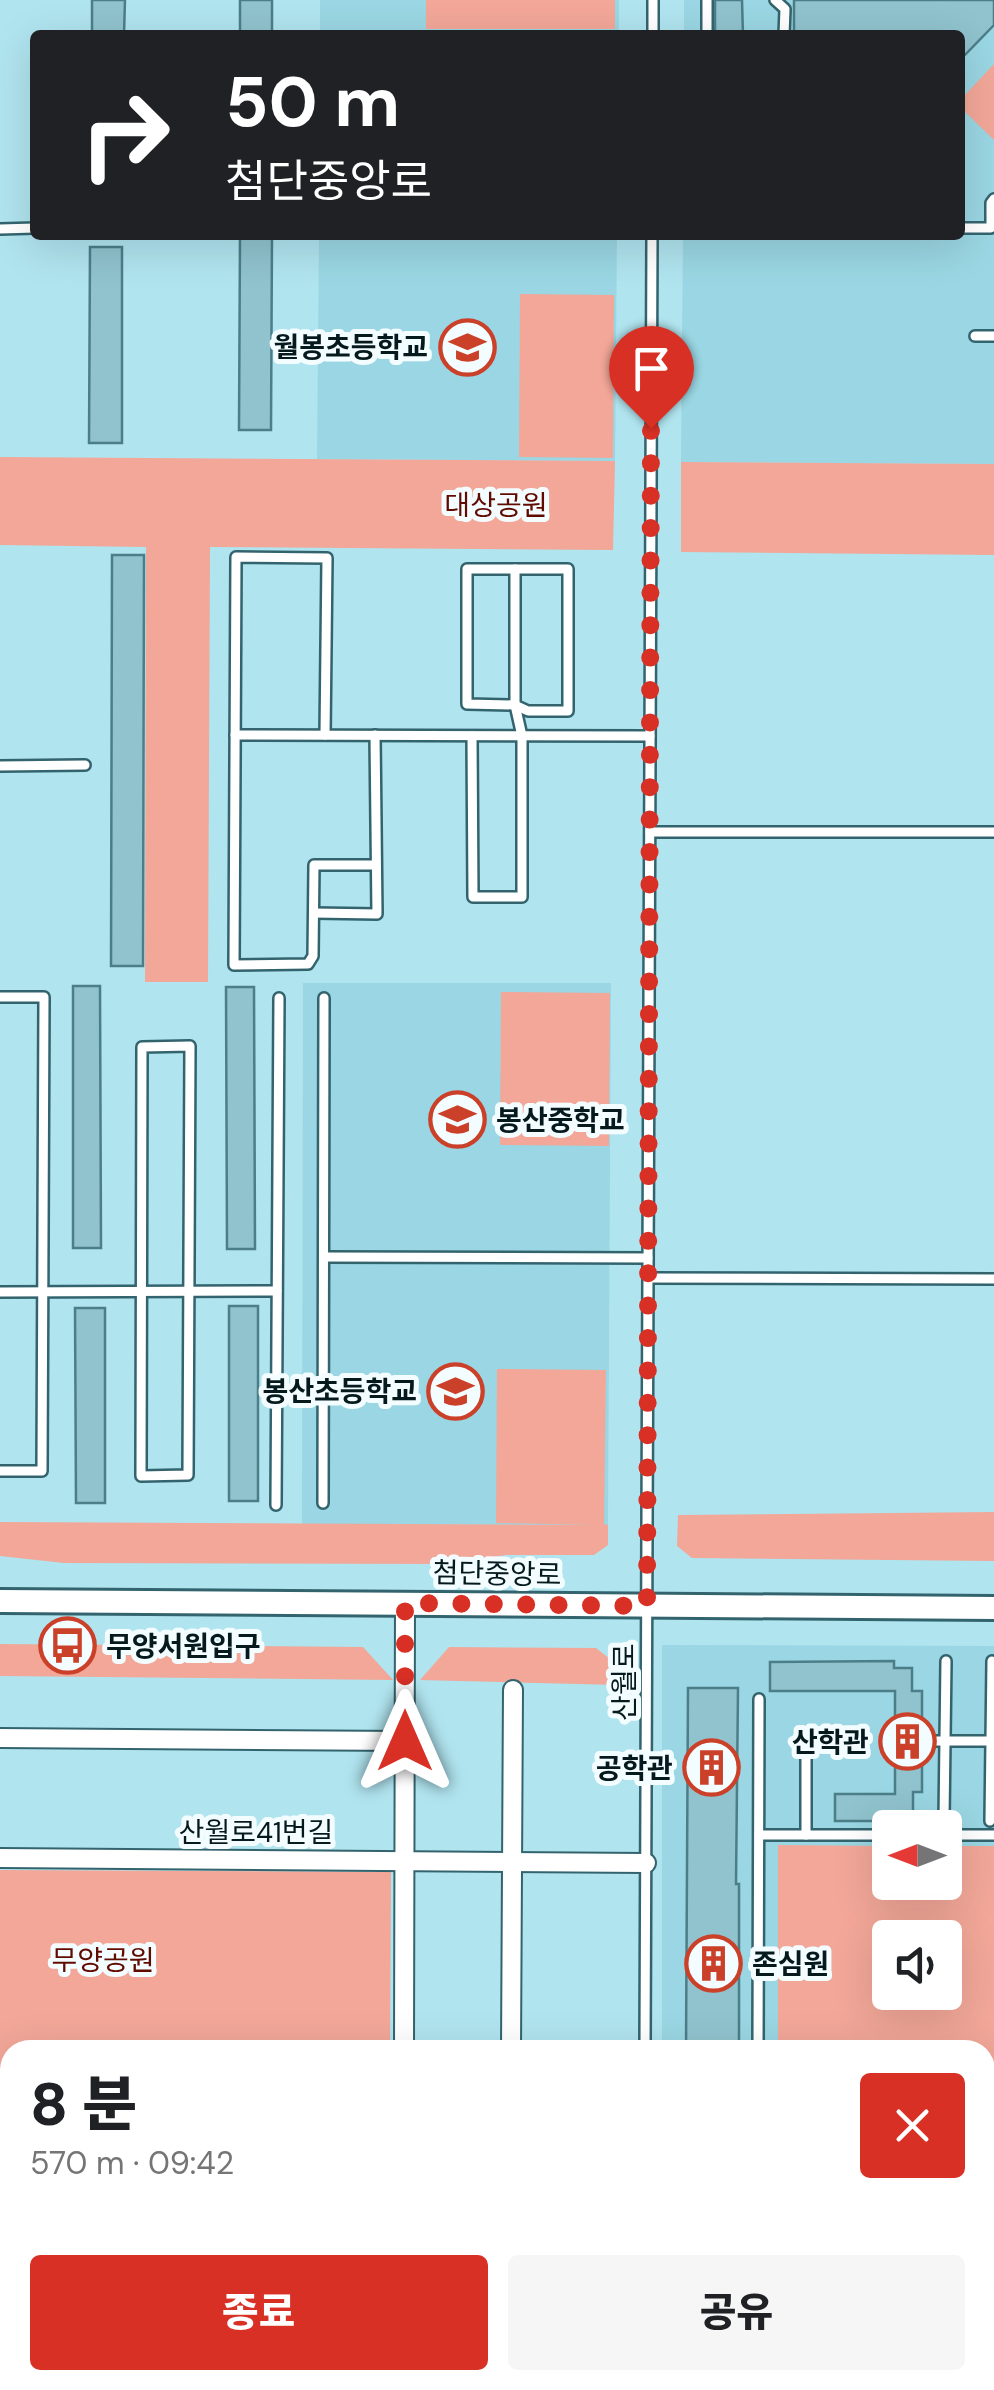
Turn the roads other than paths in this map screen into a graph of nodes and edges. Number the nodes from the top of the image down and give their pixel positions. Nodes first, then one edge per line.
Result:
1 (653, 0) edge
2 (707, 0) edge
3 (776, 0) edge
4 (653, 30) edge
5 (707, 30) edge
6 (784, 30) edge
7 (994, 199) edge
8 (0, 228) edge
9 (30, 228) edge
10 (965, 228) edge
11 (992, 228) edge
12 (652, 240) edge
13 (975, 336) dead end
14 (994, 336) edge
15 (515, 569) junction
16 (515, 705) junction
17 (235, 735) junction
18 (325, 735) junction
19 (375, 735) junction
20 (472, 736) junction
21 (522, 736) junction
22 (650, 736) junction
23 (85, 765) dead end
24 (0, 766) edge
25 (650, 832) junction
26 (994, 832) edge
27 (376, 865) junction
28 (314, 912) junction
29 (0, 997) edge
30 (279, 998) dead end
31 (324, 998) dead end
32 (324, 1257) junction
33 (648, 1258) junction
34 (648, 1278) junction
35 (994, 1280) edge
36 (43, 1291) junction
37 (142, 1291) junction
38 (189, 1291) junction
39 (277, 1291) junction
40 (0, 1292) edge
41 (0, 1471) edge
42 (323, 1504) dead end
43 (276, 1505) dead end
44 (0, 1601) edge
45 (405, 1603) junction
46 (647, 1606) junction
47 (994, 1608) edge
48 (946, 1660) dead end
49 (992, 1661) edge
50 (513, 1690) dead end
51 (759, 1699) dead end
52 (0, 1738) edge
53 (405, 1741) junction
54 (930, 1741) dead end
55 (945, 1741) junction
56 (992, 1741) edge
57 (806, 1751) dead end
58 (944, 1810) edge
59 (990, 1821) dead end
60 (759, 1834) junction
61 (806, 1834) junction
62 (872, 1835) edge
63 (962, 1835) edge
64 (994, 1835) edge
65 (0, 1858) edge
66 (404, 1861) junction
67 (512, 1862) junction
68 (646, 1863) junction
69 (404, 2040) edge
70 (512, 2040) edge
71 (645, 2040) edge
72 (758, 2040) edge

1 - 4 lane
2 - 5 lane
3 - 6 lane
7 - 11 lane
8 - 9 lane
10 - 11 lane
12 - 22 lane, 산월로
13 - 14 lane
15 - 16 lane
15 - 16 lane
15 - 16 lane
16 - 21 lane
17 - 18 lane
17 - 18 lane
17 - 28 lane
18 - 19 lane
19 - 20 lane
19 - 27 lane
20 - 21 lane
20 - 21 lane
21 - 22 lane
22 - 25 lane, 산월로
23 - 24 lane
25 - 26 lane
25 - 33 lane, 산월로
27 - 28 lane
27 - 28 lane
29 - 36 lane
30 - 39 lane
31 - 32 lane
32 - 33 lane
32 - 42 lane
33 - 34 lane, 산월로
34 - 35 lane
34 - 46 lane, 산월로
36 - 37 lane
36 - 40 lane
36 - 41 lane
37 - 38 lane
37 - 38 lane
37 - 38 lane
38 - 39 lane
39 - 43 lane
44 - 45 street, 첨단중앙로
45 - 46 street, 첨단중앙로
45 - 53 street
46 - 47 street, 첨단중앙로
46 - 68 lane, 산월로
48 - 55 lane
49 - 56 lane
50 - 67 street
51 - 60 lane
52 - 53 street
53 - 66 street
54 - 55 lane
55 - 56 lane
55 - 58 lane
56 - 59 lane
57 - 61 lane
60 - 61 lane
60 - 72 lane
61 - 62 lane
63 - 64 lane
65 - 66 street, 산월로41번길
66 - 67 street, 산월로41번길
66 - 69 street
67 - 68 street, 산월로41번길
67 - 70 street
68 - 71 lane, 산월로

